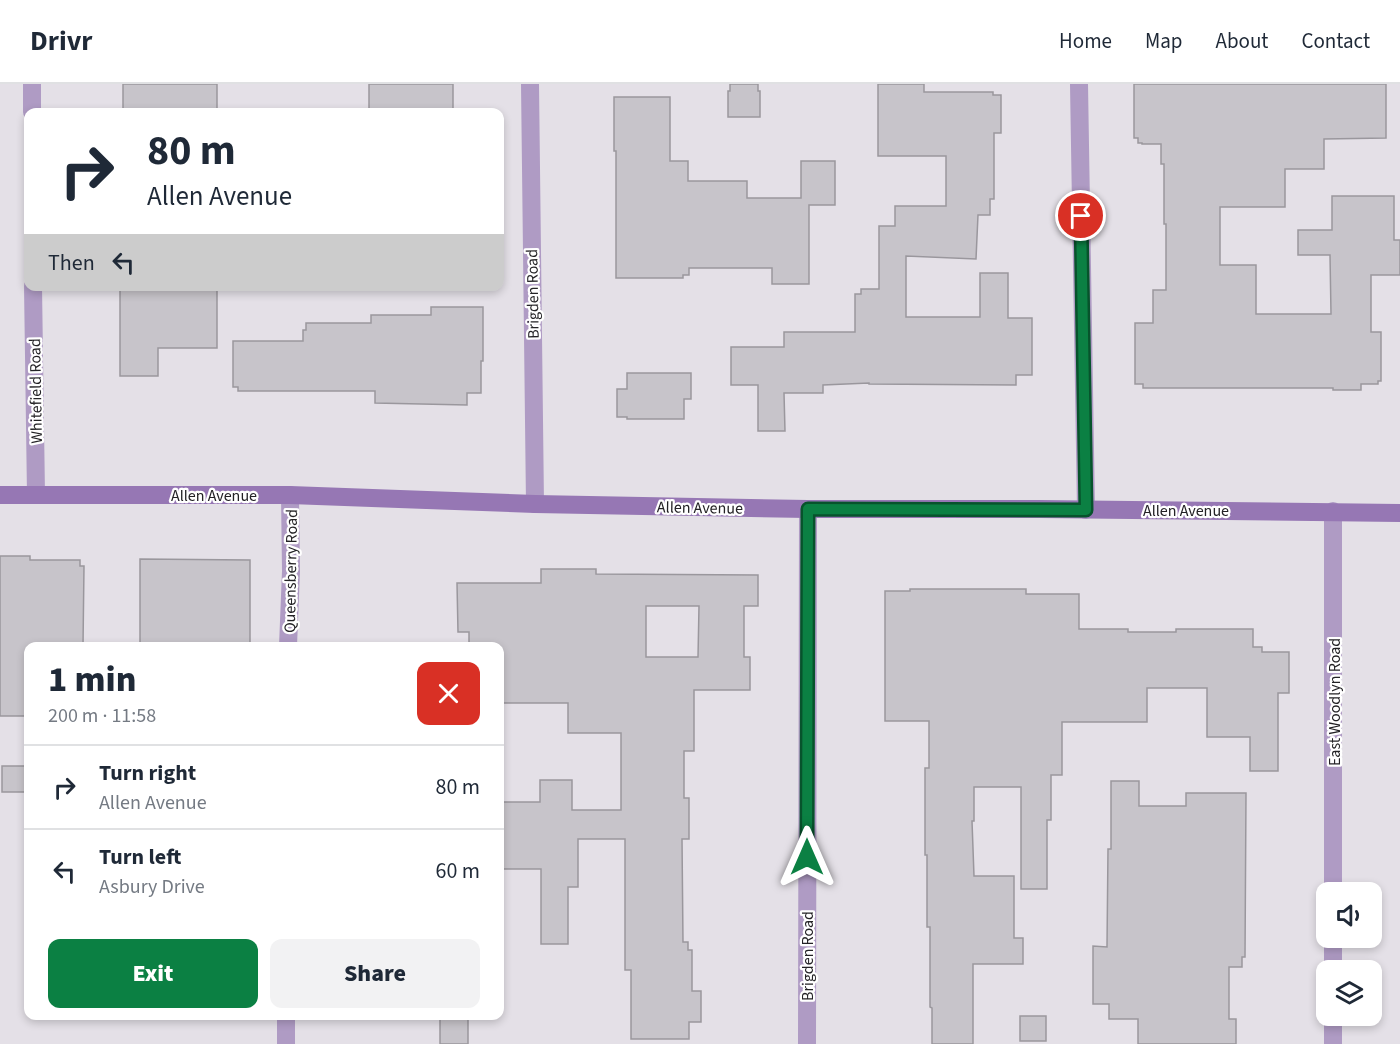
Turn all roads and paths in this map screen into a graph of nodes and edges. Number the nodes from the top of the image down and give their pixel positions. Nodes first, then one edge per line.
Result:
1 (32, 84) edge
2 (530, 84) edge
3 (1079, 84) edge
4 (32, 108) edge
5 (33, 291) edge
6 (0, 495) edge
7 (36, 495) junction
8 (290, 495) junction
9 (535, 504) junction
10 (808, 509) junction
11 (1086, 510) junction
12 (1333, 511) junction
13 (1400, 513) edge
14 (288, 642) edge
15 (1333, 882) edge
16 (286, 1020) edge
17 (1333, 1026) edge
18 (286, 1044) edge
19 (807, 1044) edge
20 (1333, 1044) edge

1 - 4 street
2 - 9 street, Brigden Road
3 - 11 street
5 - 7 street, Whitefield Road
6 - 7 street, Allen Avenue
7 - 8 street, Allen Avenue
8 - 9 street, Allen Avenue
8 - 14 street, Queensberry Road
9 - 10 street, Allen Avenue
10 - 11 street, Allen Avenue
10 - 19 street, Brigden Road
11 - 12 street, Allen Avenue
12 - 13 street, Allen Avenue
12 - 15 street, East Woodlyn Road
16 - 18 street
17 - 20 street

